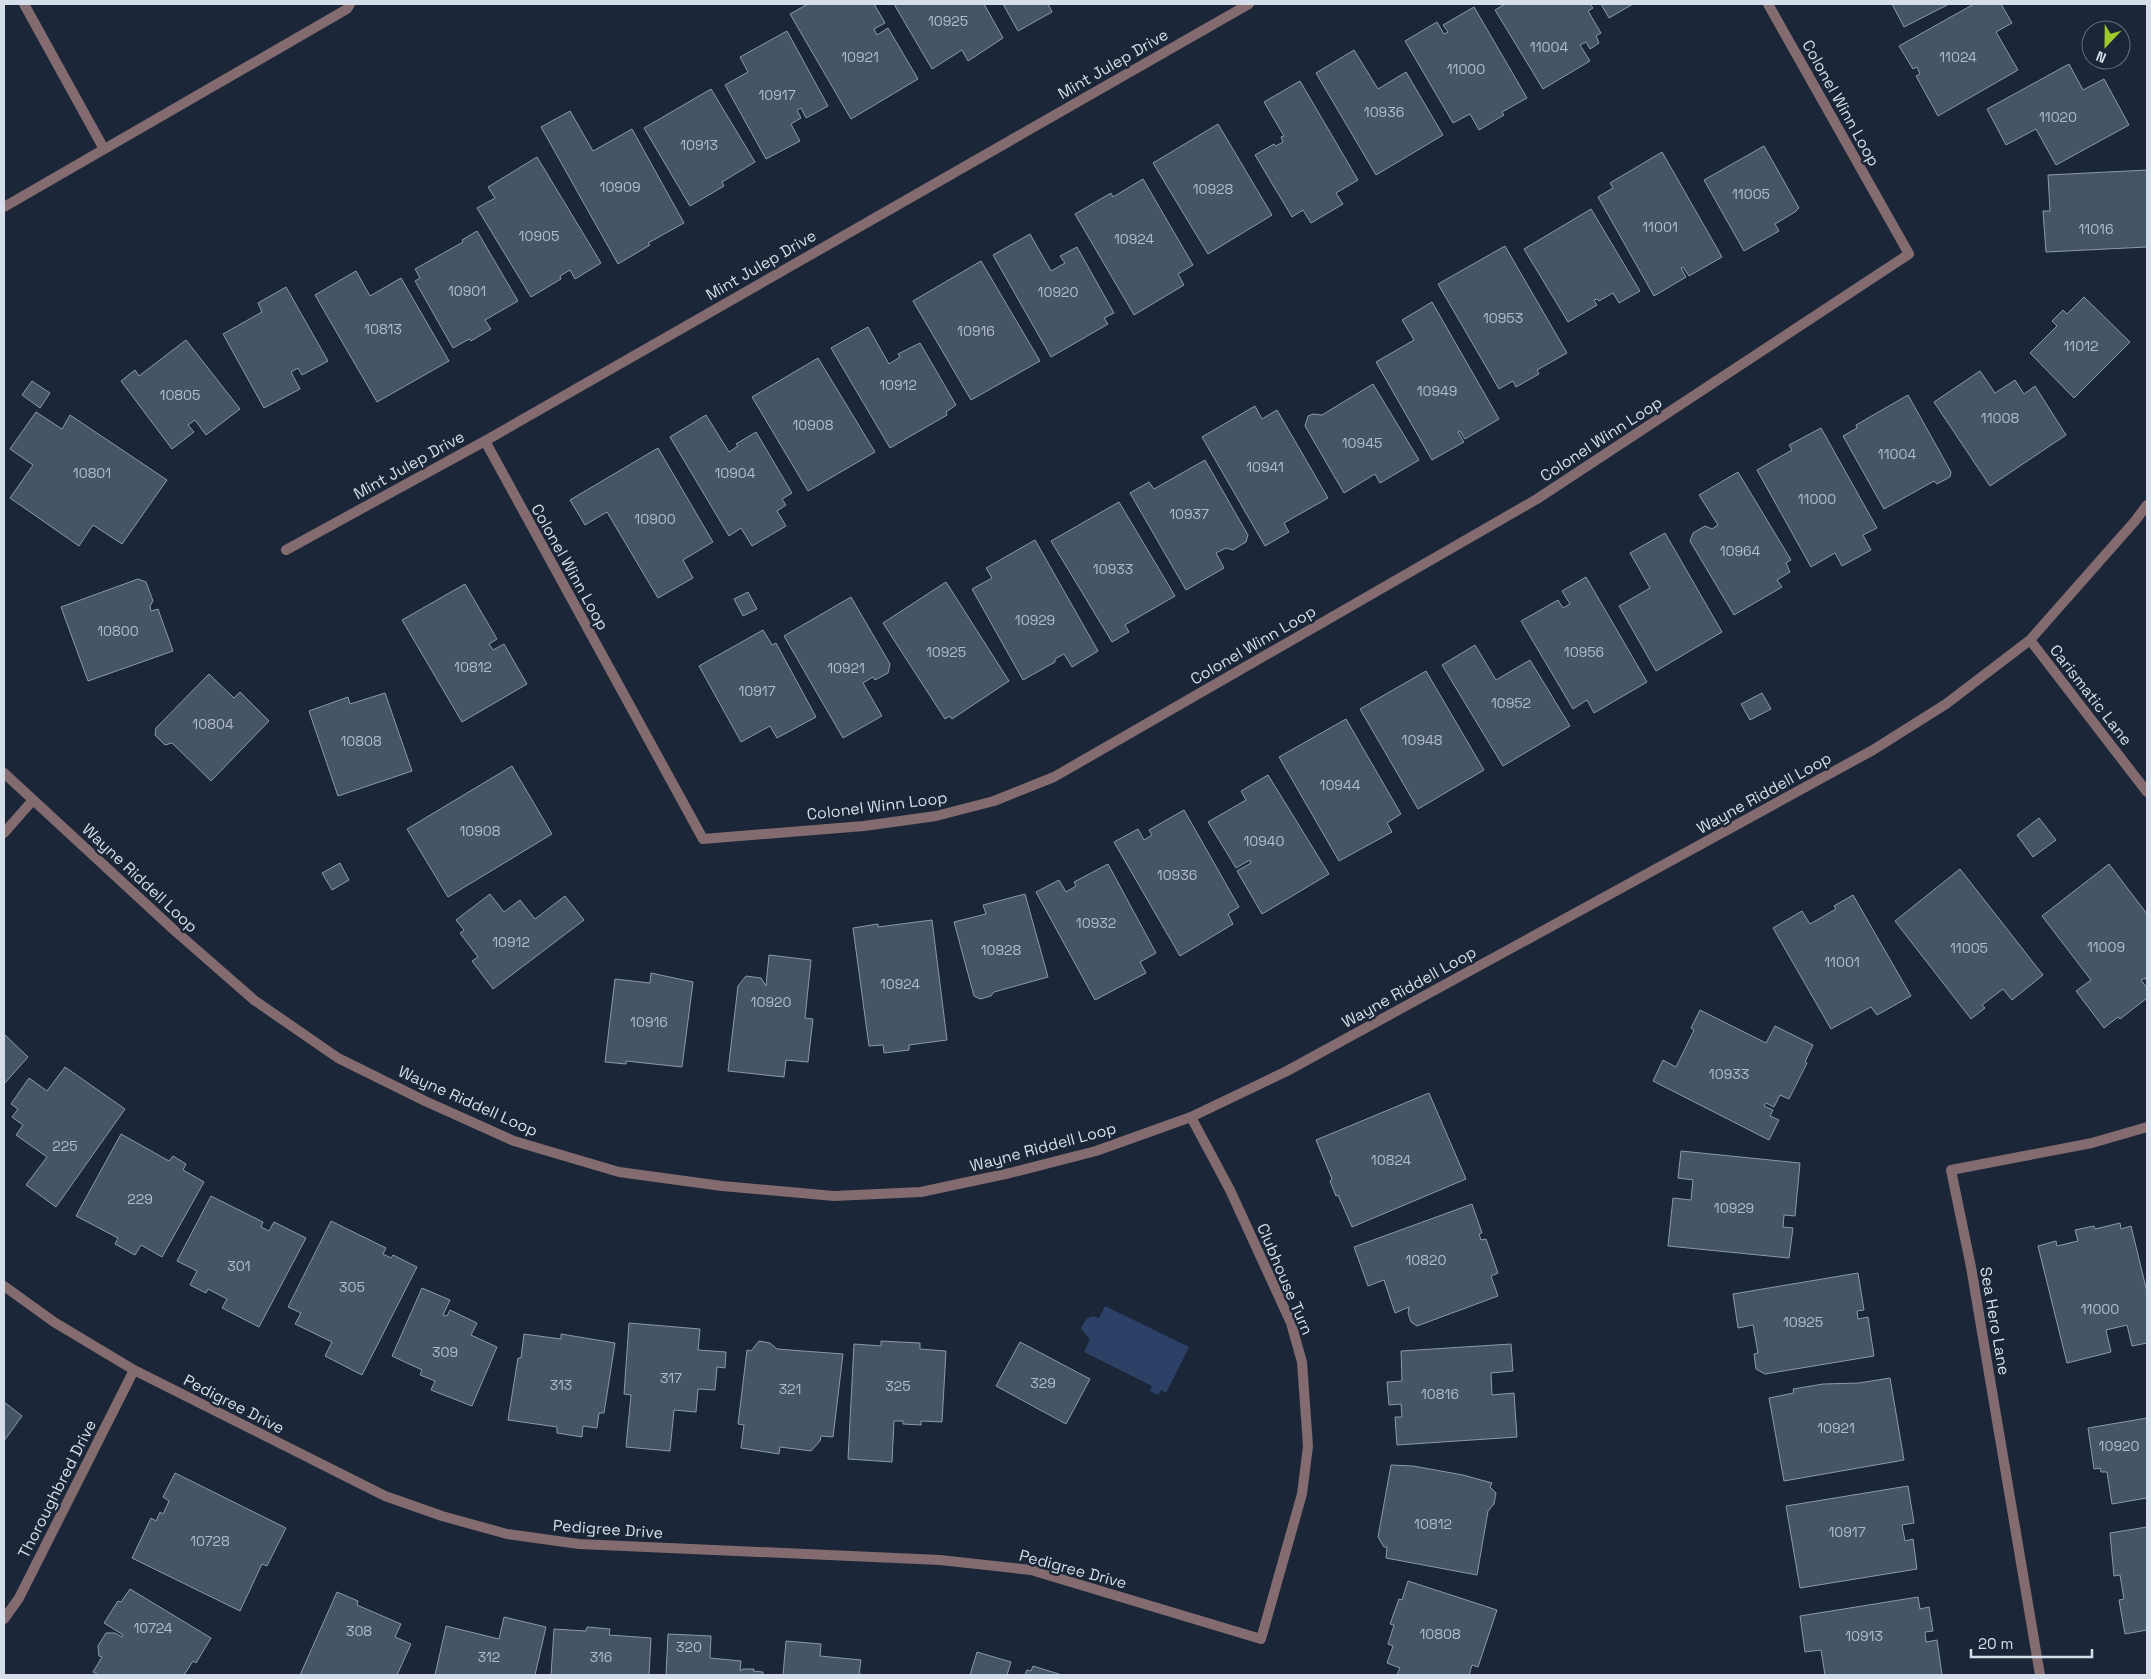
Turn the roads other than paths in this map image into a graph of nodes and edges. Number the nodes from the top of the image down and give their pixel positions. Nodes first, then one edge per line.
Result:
1 (24, 4) edge
2 (350, 4) edge
3 (1249, 4) edge
4 (1768, 4) edge
5 (104, 149) junction
6 (4, 207) edge
7 (485, 440) junction
8 (2147, 505) edge
9 (286, 550) dead end
10 (2030, 640) junction
11 (4, 773) edge
12 (2147, 792) edge
13 (33, 800) junction
14 (4, 833) edge
15 (1191, 1117) junction
16 (2147, 1127) edge
17 (4, 1286) edge
18 (134, 1370) junction
19 (4, 1619) edge
20 (1261, 1639) joint
21 (2040, 1675) edge

1 - 5 street
2 - 5 street
3 - 7 street, Mint Julep Drive
4 - 7 street, Colonel Winn Loop
5 - 6 street
7 - 9 street, Mint Julep Drive
8 - 10 street, Wayne Riddell Loop
10 - 12 street, Carismatic Lane
10 - 15 street, Wayne Riddell Loop
11 - 13 street, Wayne Riddell Loop
13 - 14 street
13 - 15 street, Wayne Riddell Loop
15 - 20 street, Clubhouse Turn
16 - 21 street, Sea Hero Lane
17 - 18 street, Pedigree Drive
18 - 19 street, Thoroughbred Drive
18 - 20 street, Pedigree Drive

